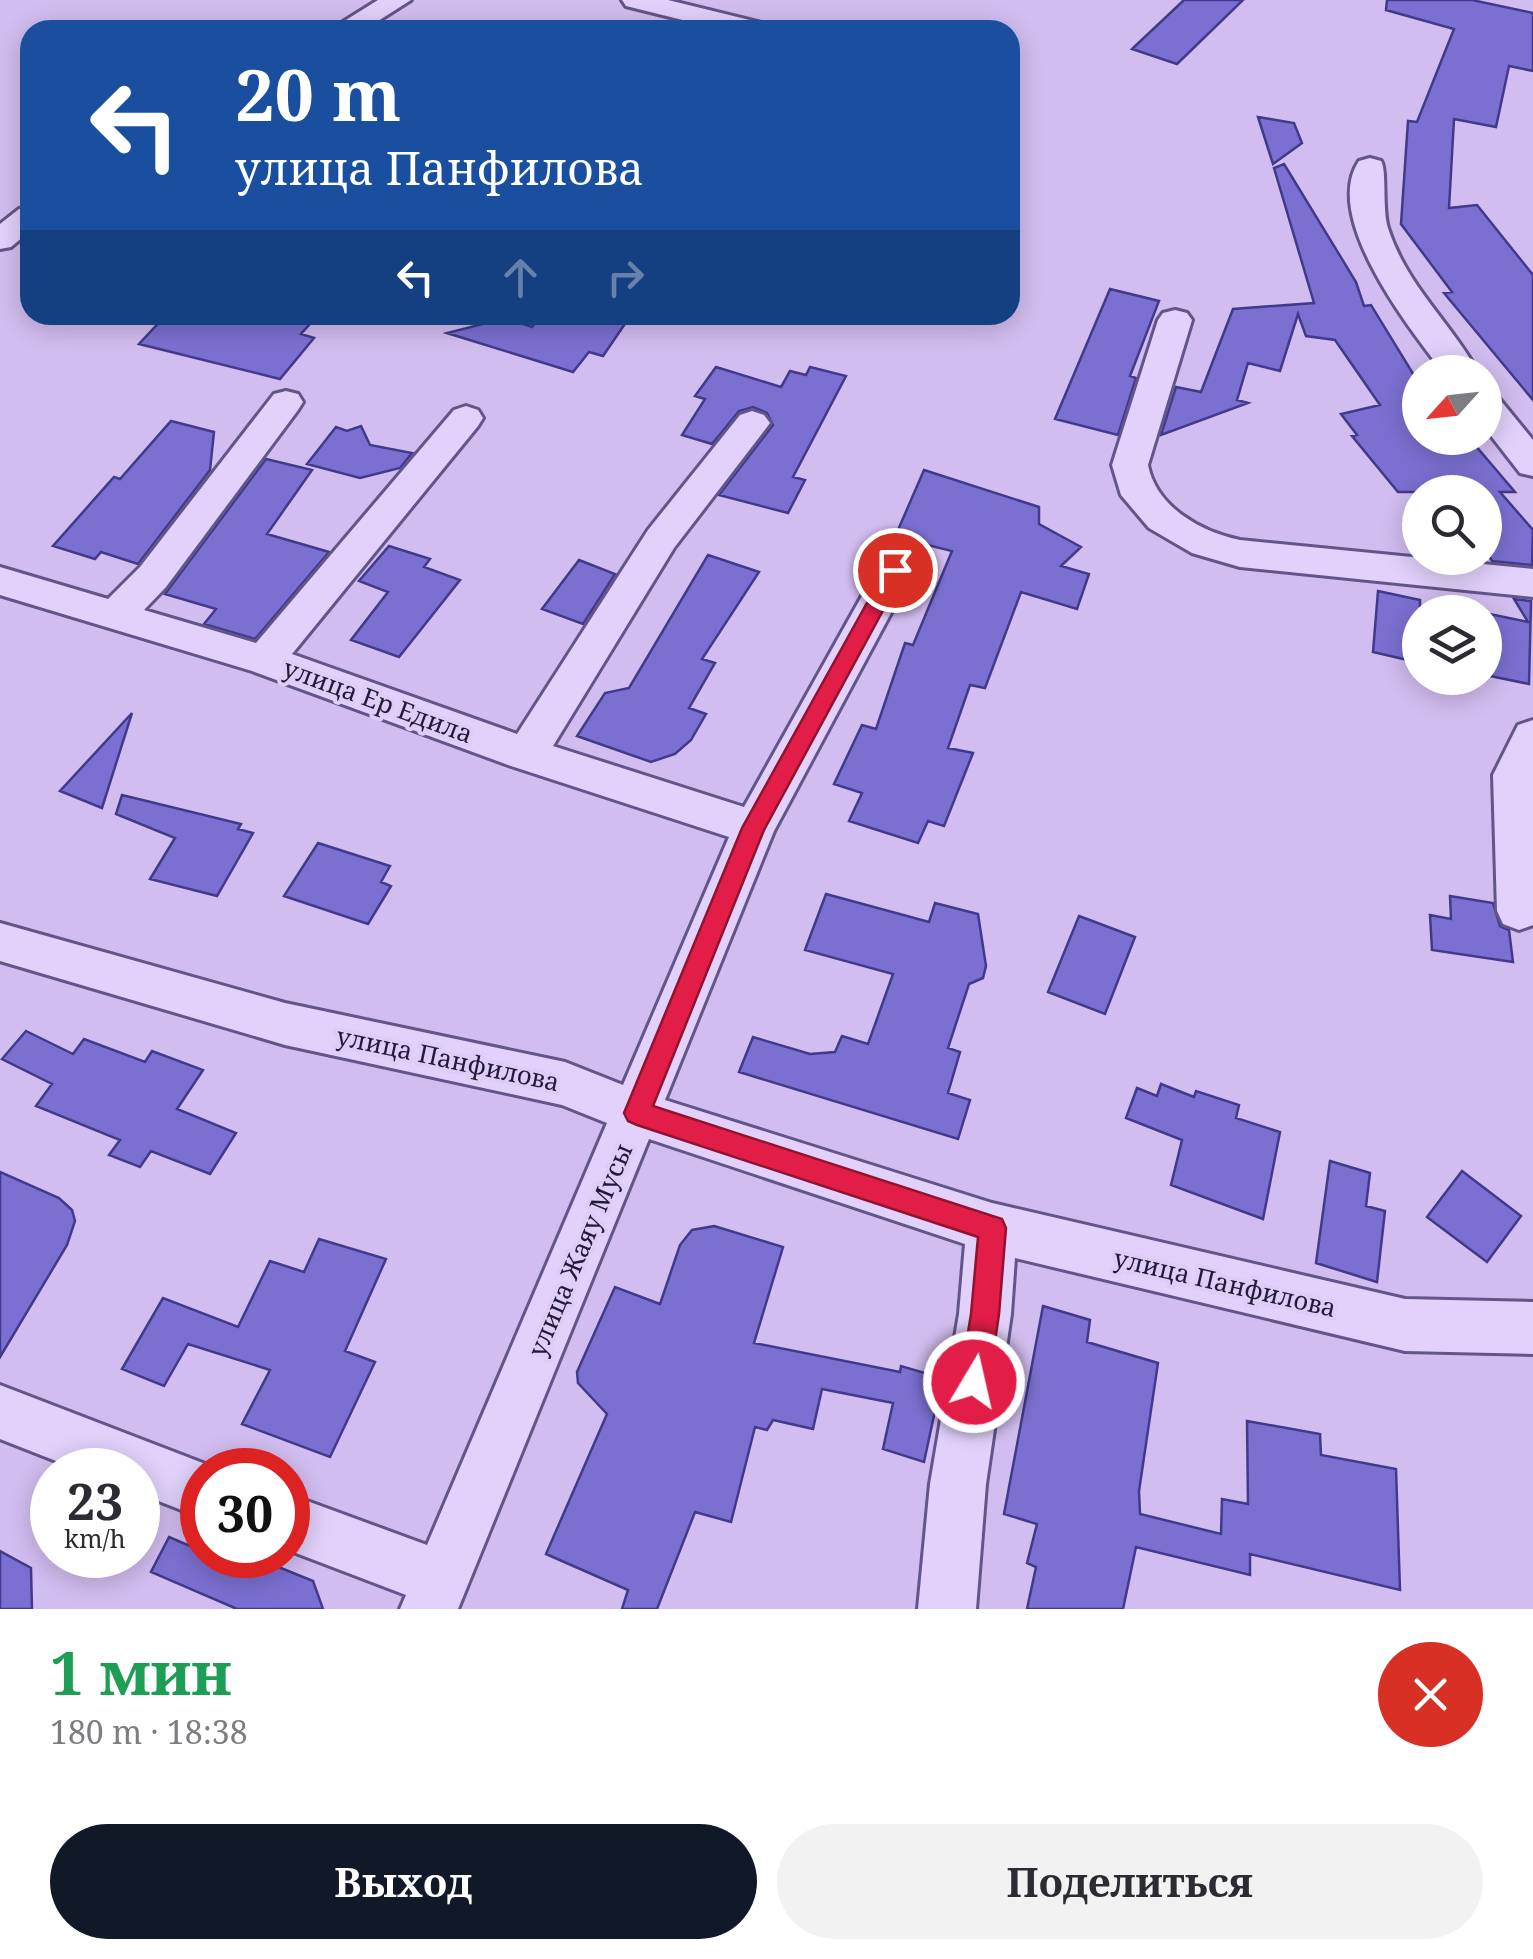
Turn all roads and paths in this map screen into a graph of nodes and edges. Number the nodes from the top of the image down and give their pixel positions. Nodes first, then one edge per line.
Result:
1 (398, 0) edge
2 (635, 0) edge
3 (362, 20) edge
4 (716, 20) edge
5 (1370, 167) dead end
6 (20, 224) edge
7 (0, 240) edge
8 (1175, 320) dead end
9 (1447, 355) edge
10 (286, 402) dead end
11 (466, 418) dead end
12 (752, 424) dead end
13 (1502, 425) edge
14 (1533, 464) edge
15 (895, 570) dead end
16 (0, 580) edge
17 (1533, 583) edge
18 (115, 616) junction
19 (264, 660) junction
20 (1533, 736) edge
21 (526, 754) junction
22 (754, 828) junction
23 (1519, 910) dead end
24 (0, 942) edge
25 (637, 1113) junction
26 (992, 1228) junction
27 (1533, 1328) edge
28 (0, 1412) edge
29 (180, 1482) edge
30 (310, 1533) edge
31 (435, 1594) edge
32 (947, 1609) edge

1 - 3 street
2 - 4 street
5 - 9 street
6 - 7 street
8 - 17 street
10 - 18 street
11 - 19 street
12 - 21 street
13 - 14 street
15 - 22 street, улица Жаяу Мусы
16 - 18 street, улица Ер Едила
18 - 19 street, улица Ер Едила
19 - 21 street, улица Ер Едила
20 - 23 street
21 - 22 street, улица Ер Едила
22 - 25 street, улица Жаяу Мусы
24 - 25 street, улица Панфилова
25 - 26 street, улица Панфилова
25 - 31 street, улица Жаяу Мусы
26 - 27 street, улица Панфилова
26 - 32 street
28 - 29 street
30 - 31 street

